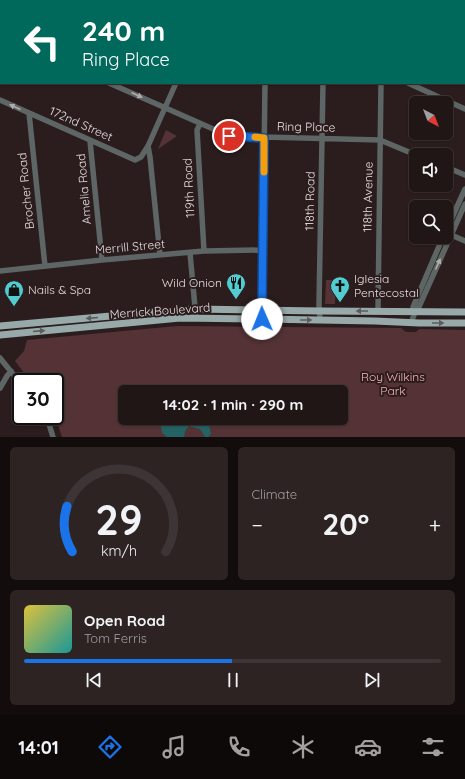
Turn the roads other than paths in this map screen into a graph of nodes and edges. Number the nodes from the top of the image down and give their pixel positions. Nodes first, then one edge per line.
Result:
1 (111, 84) edge
2 (176, 84) edge
3 (265, 84) edge
4 (323, 84) edge
5 (381, 84) edge
6 (410, 84) edge
7 (0, 100) edge
8 (165, 108) junction
9 (465, 109) edge
10 (29, 113) junction
11 (200, 124) junction
12 (264, 138) junction
13 (322, 138) junction
14 (380, 140) junction
15 (90, 141) junction
16 (148, 146) junction
17 (409, 152) edge
18 (453, 170) edge
19 (465, 175) edge
20 (465, 189) edge
21 (465, 204) edge
22 (453, 220) edge
23 (453, 224) edge
24 (453, 235) edge
25 (465, 241) edge
26 (441, 244) edge
27 (444, 244) edge
28 (262, 250) junction
29 (204, 251) junction
30 (190, 253) junction
31 (160, 255) junction
32 (102, 260) junction
33 (45, 266) junction
34 (0, 271) edge
35 (195, 309) junction
36 (262, 310) junction
37 (320, 311) junction
38 (378, 311) junction
39 (415, 312) junction
40 (465, 312) edge
41 (196, 318) junction
42 (262, 319) junction
43 (320, 320) junction
44 (411, 323) junction
45 (465, 323) edge
46 (0, 326) edge
47 (0, 335) edge
48 (0, 358) edge
49 (11, 372) joint
50 (0, 388) edge
51 (49, 425) edge
52 (53, 437) edge

1 -> 8 street, Ring Place
2 - 8 street
3 - 12 street
4 - 13 street, 118th Road
5 - 14 street, 118th Avenue
6 - 9 street
10 -> 7 street, 172nd Street
8 - 11 street, Ring Place
8 - 16 street
10 - 15 street, 172nd Street
10 - 33 street, Brocher Road
11 - 12 street, Ring Place
11 - 29 street, 119th Road
12 - 13 street, Ring Place
12 - 28 street
13 - 14 street, Ring Place
13 - 37 street, 118th Road
14 - 17 street
14 - 38 street, 118th Avenue
15 - 16 street, 172nd Street
15 - 32 street, Amelia Road
16 - 31 street
18 - 19 street
20 - 22 street
21 - 23 street
24 - 25 street
26 - 39 street
39 -> 27 street
28 - 29 street, Merrill Street
28 - 36 street
29 - 30 street, Merrill Street
30 - 31 street, Merrill Street
30 - 35 street
31 - 32 street, Merrill Street
32 - 33 street, Merrill Street
33 - 34 street, Merrill Street
35 - 36 main road, Merrick Boulevard
35 - 41 street
35 -> 46 main road, Merrick Boulevard
36 - 37 main road, Merrick Boulevard
36 - 42 street
38 -> 37 main road, Merrick Boulevard
37 - 43 street, 118th Road
38 - 39 main road, Merrick Boulevard
39 - 40 main road, Merrick Boulevard
39 - 44 street
41 - 42 main road, Merrick Boulevard
47 -> 41 main road, Merrick Boulevard
42 -> 43 main road, Merrick Boulevard
43 - 44 main road, Merrick Boulevard
44 -> 45 main road, Merrick Boulevard
48 - 49 street
49 - 50 street
51 - 52 street

